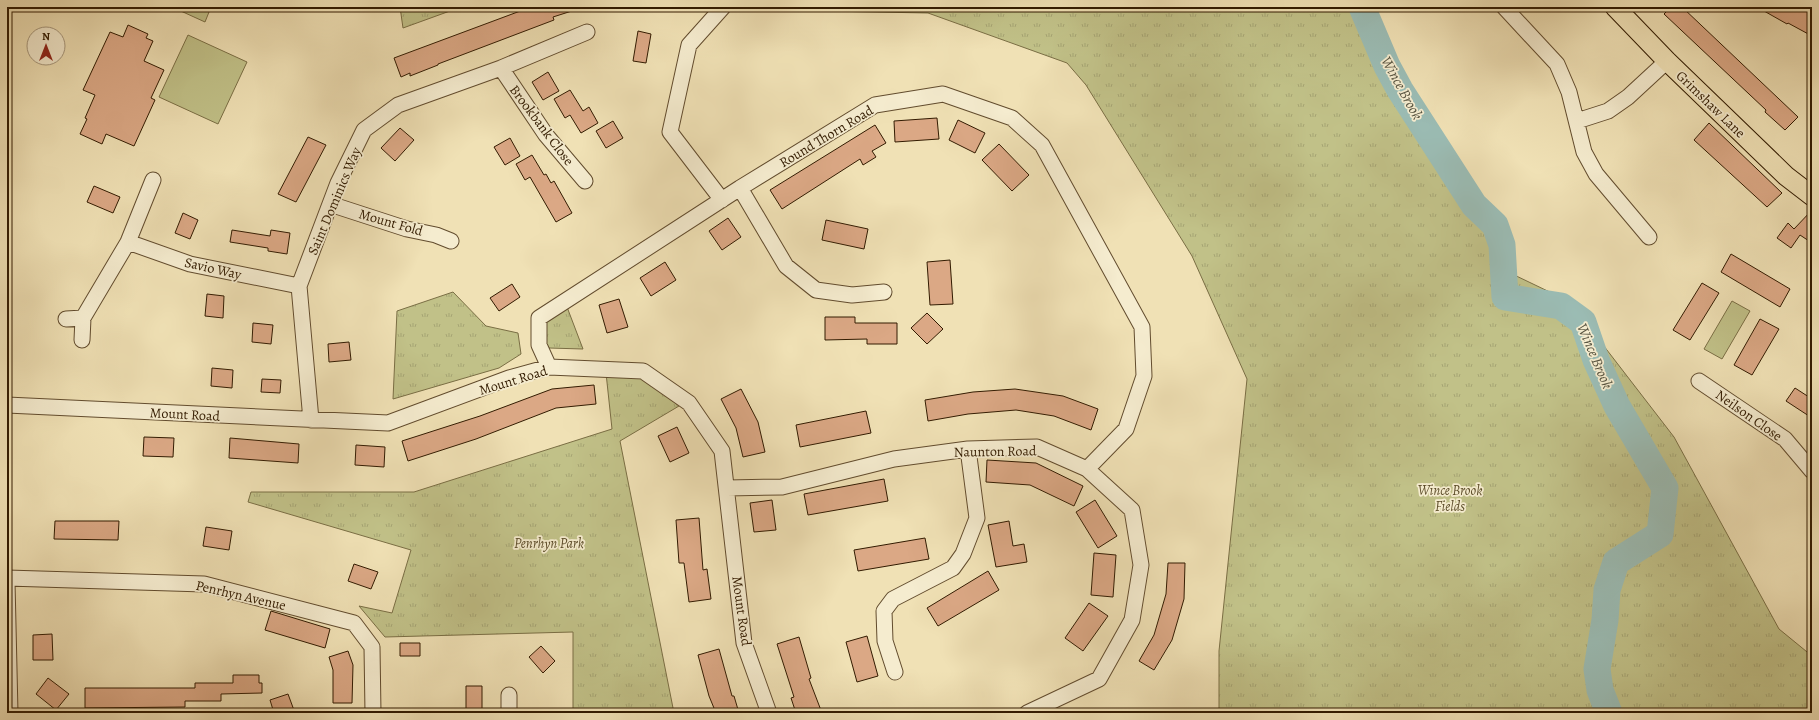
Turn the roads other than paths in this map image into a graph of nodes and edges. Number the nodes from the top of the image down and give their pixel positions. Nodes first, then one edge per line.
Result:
1 (723, 7) edge
2 (1504, 7) edge
3 (1615, 7) edge
4 (588, 32) dead end
5 (1667, 61) junction
6 (500, 68) junction
7 (1577, 121) junction
8 (153, 180) dead end
9 (585, 181) dead end
10 (740, 188) junction
11 (1812, 196) edge
12 (722, 200) junction
13 (330, 204) junction
14 (1649, 237) dead end
15 (451, 240) dead end
16 (128, 242) junction
17 (299, 286) junction
18 (884, 292) dead end
19 (83, 318) junction
20 (66, 320) dead end
21 (82, 340) dead end
22 (549, 367) junction
23 (1699, 381) dead end
24 (7, 405) edge
25 (311, 420) junction
26 (968, 448) junction
27 (1087, 469) junction
28 (1812, 471) edge
29 (727, 488) junction
30 (7, 578) edge
31 (7, 582) edge
32 (896, 672) dead end
33 (508, 695) dead end
34 (10, 713) edge
35 (374, 713) edge
36 (509, 713) edge
37 (769, 713) edge
38 (1027, 713) edge

1 - 12 street
2 - 7 street
3 - 5 main road, Grimshaw Lane
4 - 6 street, Saint Dominics Way
5 - 7 street
5 - 11 main road, Grimshaw Lane
6 - 9 street, Brookbank Close
6 - 13 street, Saint Dominics Way
7 - 14 street
8 - 16 street
10 - 12 street, Round Thorn Road
10 - 18 street
10 - 27 street, Round Thorn Road
12 - 22 street, Round Thorn Road
13 - 15 street, Mount Fold
13 - 17 street, Saint Dominics Way
16 - 17 street, Savio Way
16 - 19 street
17 - 25 street, Saint Dominics Way
19 - 20 street
19 - 21 street
22 - 25 street, Mount Road
22 - 29 street, Mount Road
23 - 28 street, Neilson Close
24 - 25 street, Mount Road
26 - 27 street, Naunton Road
26 - 29 street, Naunton Road
26 - 32 street
27 - 38 street, Naunton Road
29 - 37 street, Mount Road
30 - 35 street, Penrhyn Avenue
31 - 34 street
33 - 36 street

